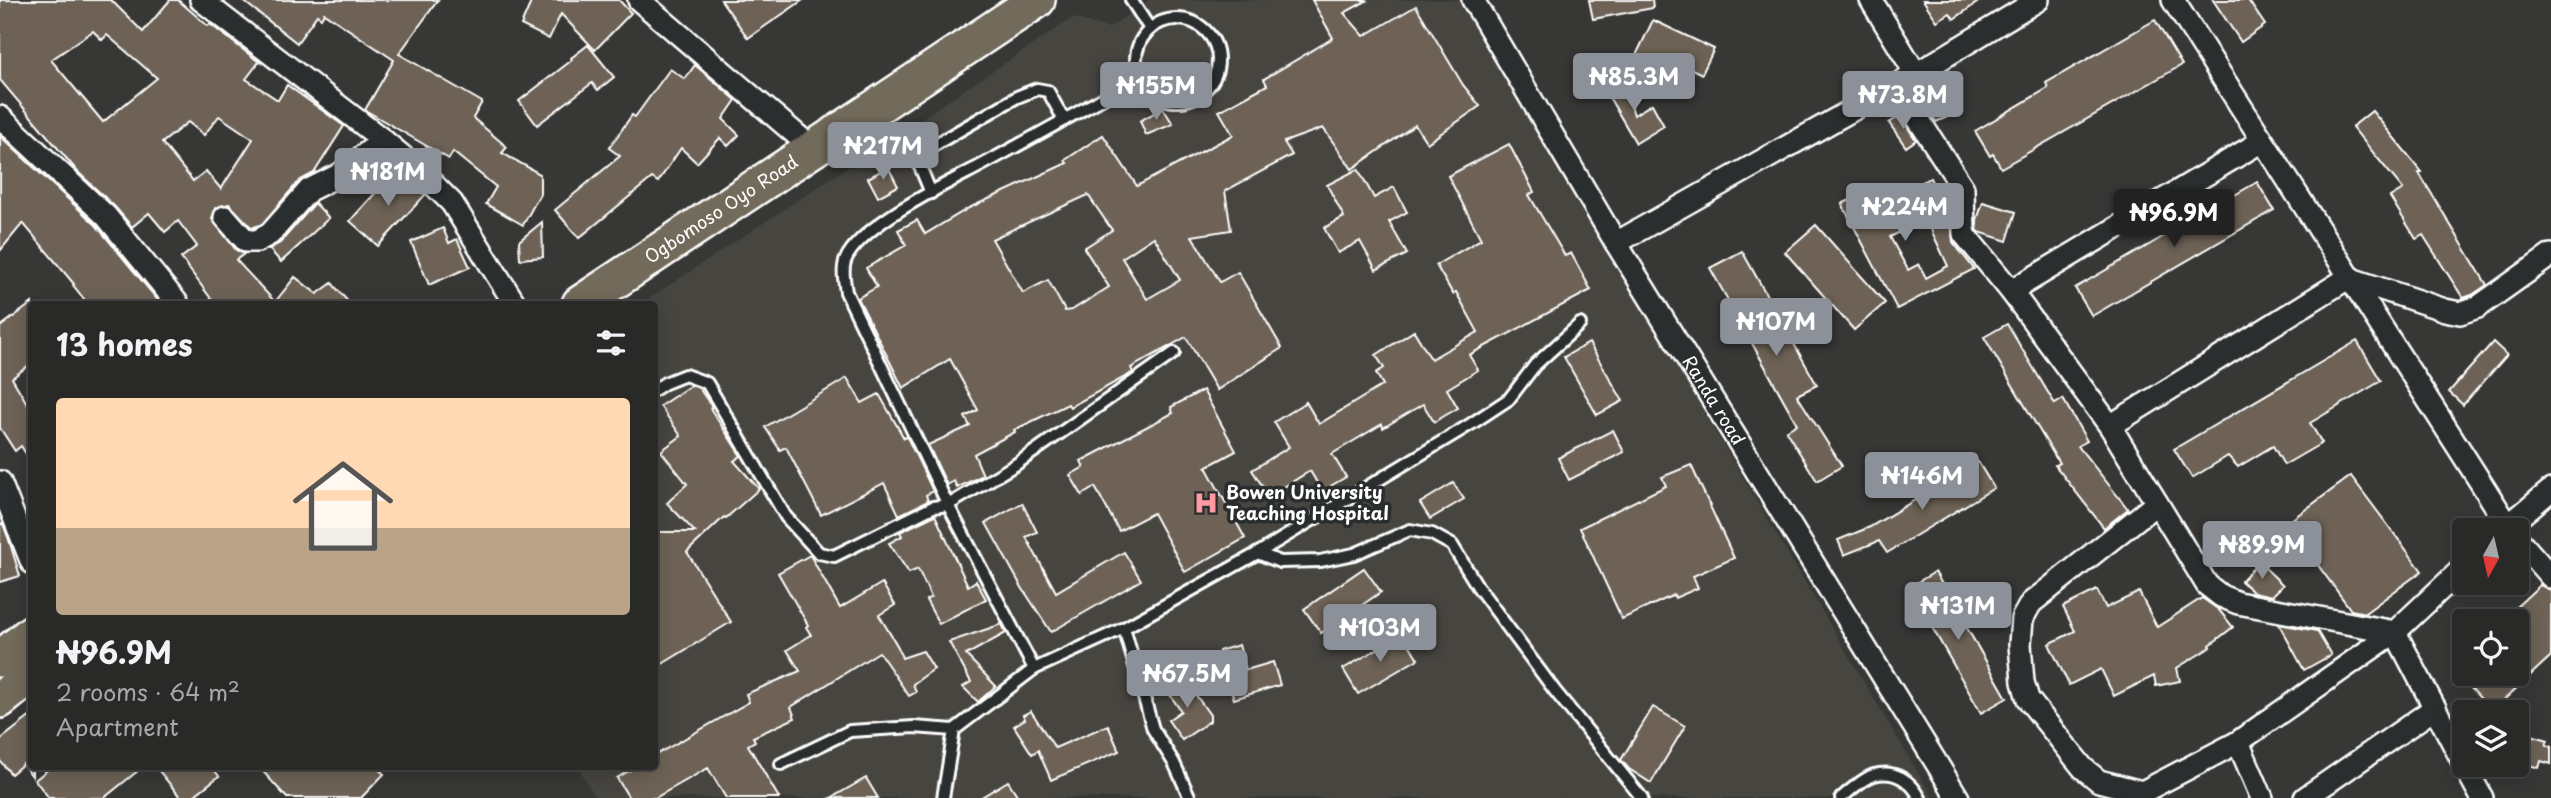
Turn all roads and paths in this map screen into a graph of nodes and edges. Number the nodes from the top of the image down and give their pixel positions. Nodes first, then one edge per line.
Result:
1 (201, 0) edge
2 (639, 0) edge
3 (1037, 0) edge
4 (1130, 0) edge
5 (1473, 0) edge
6 (1871, 0) edge
7 (2038, 0) edge
8 (2173, 0) edge
9 (1150, 29) junction
10 (1916, 74) junction
11 (1140, 78) junction
12 (1896, 85) junction
13 (0, 117) edge
14 (1064, 120) junction
15 (383, 140) junction
16 (2262, 141) junction
17 (812, 148) junction
18 (931, 193) junction
19 (225, 217) dead end
20 (1616, 243) junction
21 (2551, 255) edge
22 (2348, 278) junction
23 (2011, 291) junction
24 (176, 301) edge
25 (513, 301) edge
26 (584, 301) edge
27 (1580, 324) dead end
28 (1174, 353) dead end
29 (658, 388) edge
30 (2110, 426) junction
31 (0, 482) edge
32 (2551, 490) edge
33 (2157, 503) junction
34 (948, 505) junction
35 (2502, 518) edge
36 (2523, 518) edge
37 (2529, 552) edge
38 (28, 553) edge
39 (1258, 553) junction
40 (2551, 577) edge
41 (2452, 578) edge
42 (1124, 628) junction
43 (2395, 632) junction
44 (28, 636) edge
45 (0, 659) edge
46 (1034, 669) junction
47 (28, 677) edge
48 (0, 700) edge
49 (2435, 708) junction
50 (954, 730) junction
51 (2452, 741) edge
52 (2238, 742) junction
53 (781, 764) dead end
54 (2471, 777) edge
55 (2136, 795) edge
56 (943, 798) edge
57 (1190, 798) edge
58 (1642, 798) edge
59 (1841, 798) edge
60 (1920, 798) edge
61 (1958, 798) edge
62 (2262, 798) edge
63 (2305, 798) edge
64 (2482, 798) edge

1 - 15 street
2 - 17 street
3 - 17 highway, Ogbomoso Oyo Road
4 - 9 lane
5 - 20 street, Randa road
6 - 10 street
7 - 10 street
8 - 16 street
9 - 11 lane
9 - 11 lane
10 - 12 street
11 - 14 lane
12 - 20 street
12 - 23 street
13 - 24 street
14 - 18 lane
14 - 18 lane
15 - 19 street
15 - 25 street
16 - 22 street
16 - 23 street
17 - 26 highway, Ogbomoso Oyo Road
18 - 34 lane
20 - 61 street, Randa road
21 - 22 street
22 - 30 street
22 - 35 street
23 - 30 street
27 - 39 lane
28 - 34 lane
29 - 34 lane
30 - 33 street
31 - 38 street
32 - 36 street
33 - 43 street
33 - 55 street
34 - 46 lane
37 - 40 street
39 - 42 lane
39 - 58 lane
41 - 43 street
42 - 46 lane
42 - 57 lane
43 - 49 street
43 - 52 street
44 - 45 highway
46 - 50 lane
47 - 48 highway
49 - 51 street
49 - 63 street
50 - 53 lane
50 - 56 lane
52 - 55 street
52 - 62 street
54 - 64 street
59 - 60 lane

